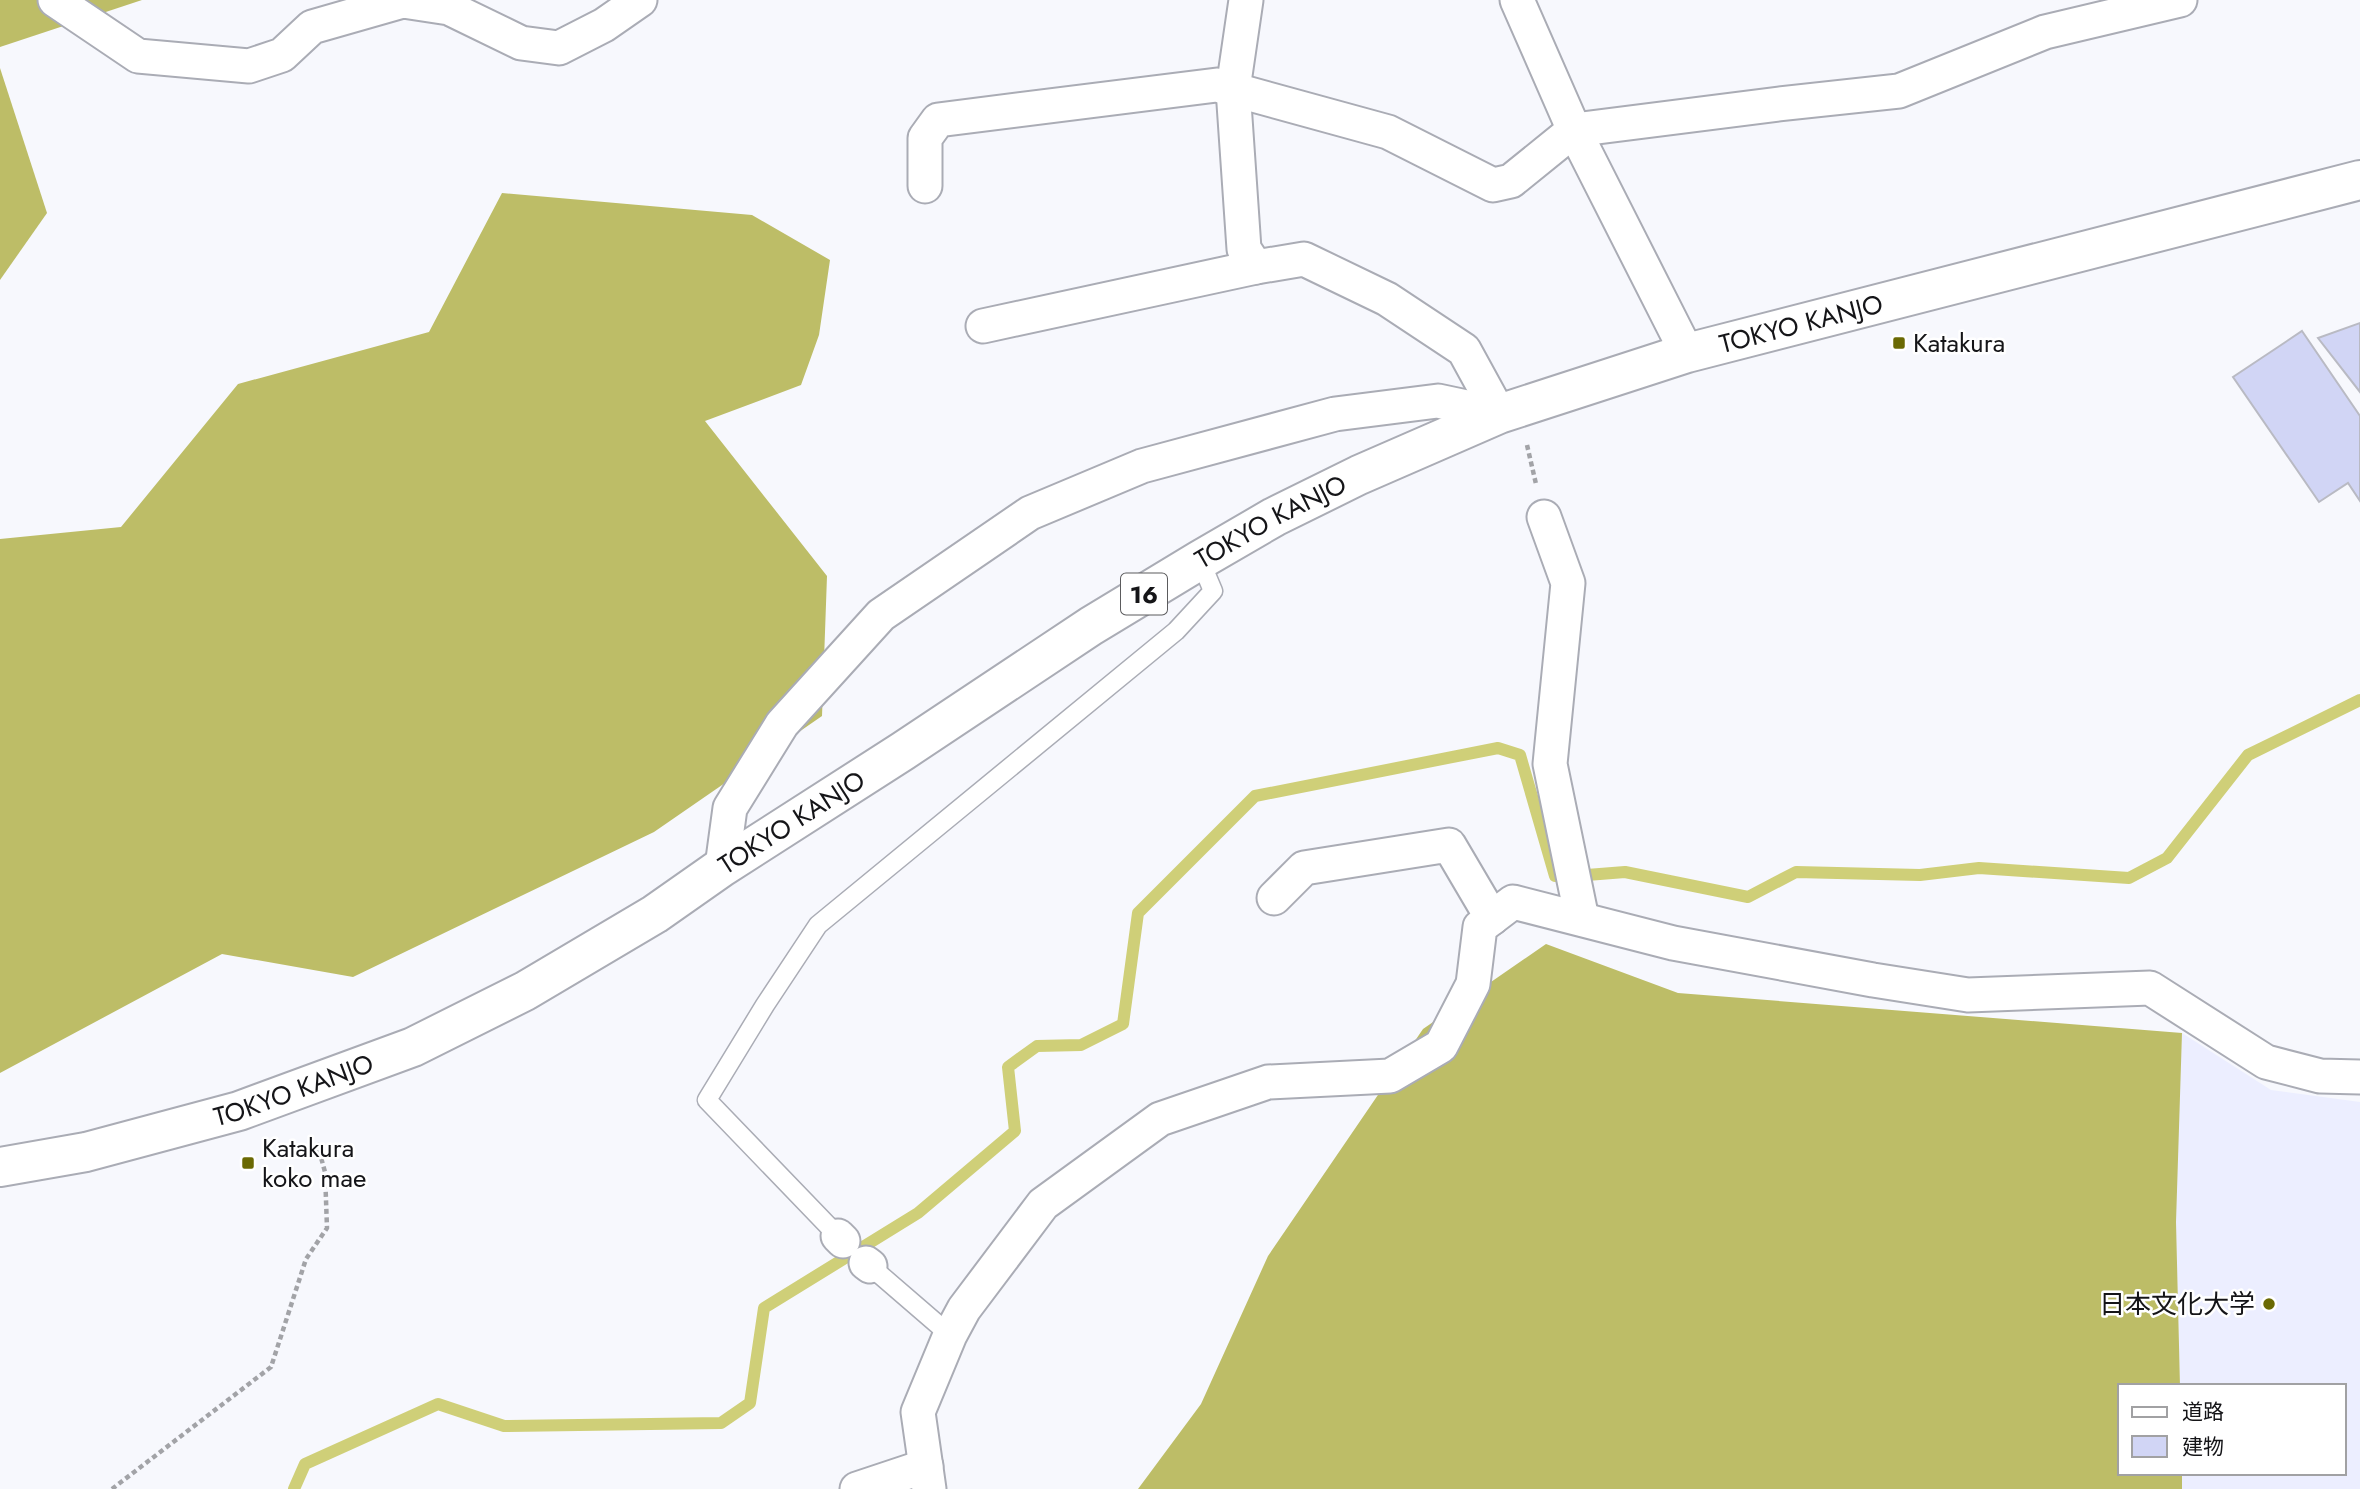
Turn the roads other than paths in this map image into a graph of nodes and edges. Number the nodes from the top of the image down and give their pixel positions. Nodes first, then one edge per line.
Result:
1 (55, 0) edge
2 (640, 0) edge
3 (1246, 0) edge
4 (1517, 0) edge
5 (2180, 0) edge
6 (2106, 9) edge
7 (1233, 89) junction
8 (1574, 130) junction
9 (2360, 180) edge
10 (925, 186) dead end
11 (1256, 267) junction
12 (983, 326) dead end
13 (1687, 352) junction
14 (1499, 414) junction
15 (1544, 517) road end
16 (1200, 560) junction
17 (722, 867) junction
18 (1274, 898) dead end
19 (1492, 918) junction
20 (1582, 919) junction
21 (2360, 1077) edge
22 (0, 1167) edge
23 (950, 1335) junction
24 (927, 1478) edge
25 (857, 1489) edge

1 - 2 street
3 - 7 street
4 - 8 street
5 - 6 street
6 - 8 street
7 - 8 street
7 - 10 street
7 - 11 street
8 - 13 street
9 - 13 highway, TOKYO KANJO / 16
11 - 12 street
11 - 14 street
13 - 14 highway, TOKYO KANJO / 16
14 - 16 highway, TOKYO KANJO / 16
14 - 17 street
15 - 20 street
16 - 17 highway, TOKYO KANJO / 16
16 - 23 lane
17 - 22 highway, TOKYO KANJO / 16
18 - 19 street
19 - 20 street
19 - 23 street
20 - 21 street
23 - 24 street
24 - 25 street

